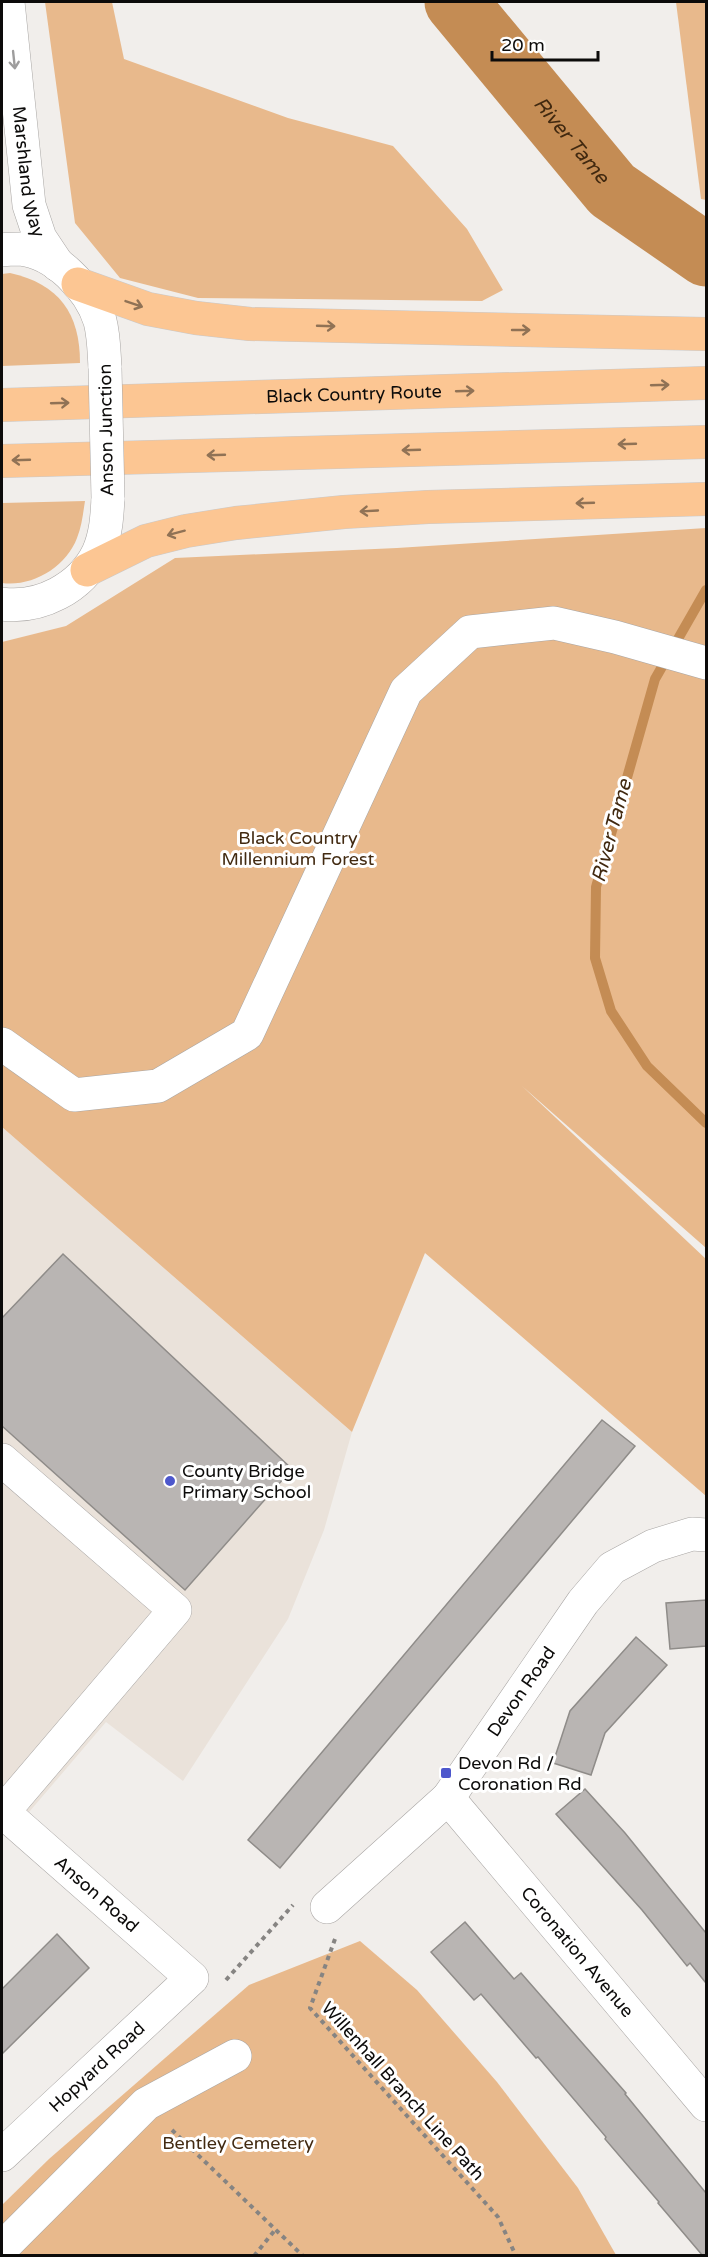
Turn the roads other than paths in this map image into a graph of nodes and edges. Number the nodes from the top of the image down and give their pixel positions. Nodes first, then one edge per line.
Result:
1 (8, 2) edge
2 (2, 250) edge
3 (68, 275) junction
4 (706, 334) edge
5 (706, 383) edge
6 (2, 405) edge
7 (706, 442) edge
8 (2, 460) edge
9 (706, 499) edge
10 (87, 570) junction
11 (2, 604) edge
12 (706, 663) edge
13 (2, 1044) edge
14 (2, 1461) edge
15 (706, 1535) edge
16 (448, 1798) junction
17 (2, 1811) edge
18 (320, 1914) road end
19 (192, 1978) joint
20 (235, 2056) dead end
21 (706, 2105) edge
22 (2, 2155) edge
23 (2, 2248) edge

1 -> 3 street, Marshland Way
2 - 3 street, Anson Junction
3 -> 4 highway
3 - 10 street, Anson Junction, bridge
6 -> 5 highway, Black Country Route
7 -> 8 highway
9 -> 10 highway
10 - 11 street, Anson Junction
12 - 13 street
14 - 17 street
15 - 16 street, Devon Road
16 - 18 street, Devon Road
16 - 21 street, Coronation Avenue
17 - 19 street, Anson Road
19 - 22 street, Hopyard Road
20 - 23 street

